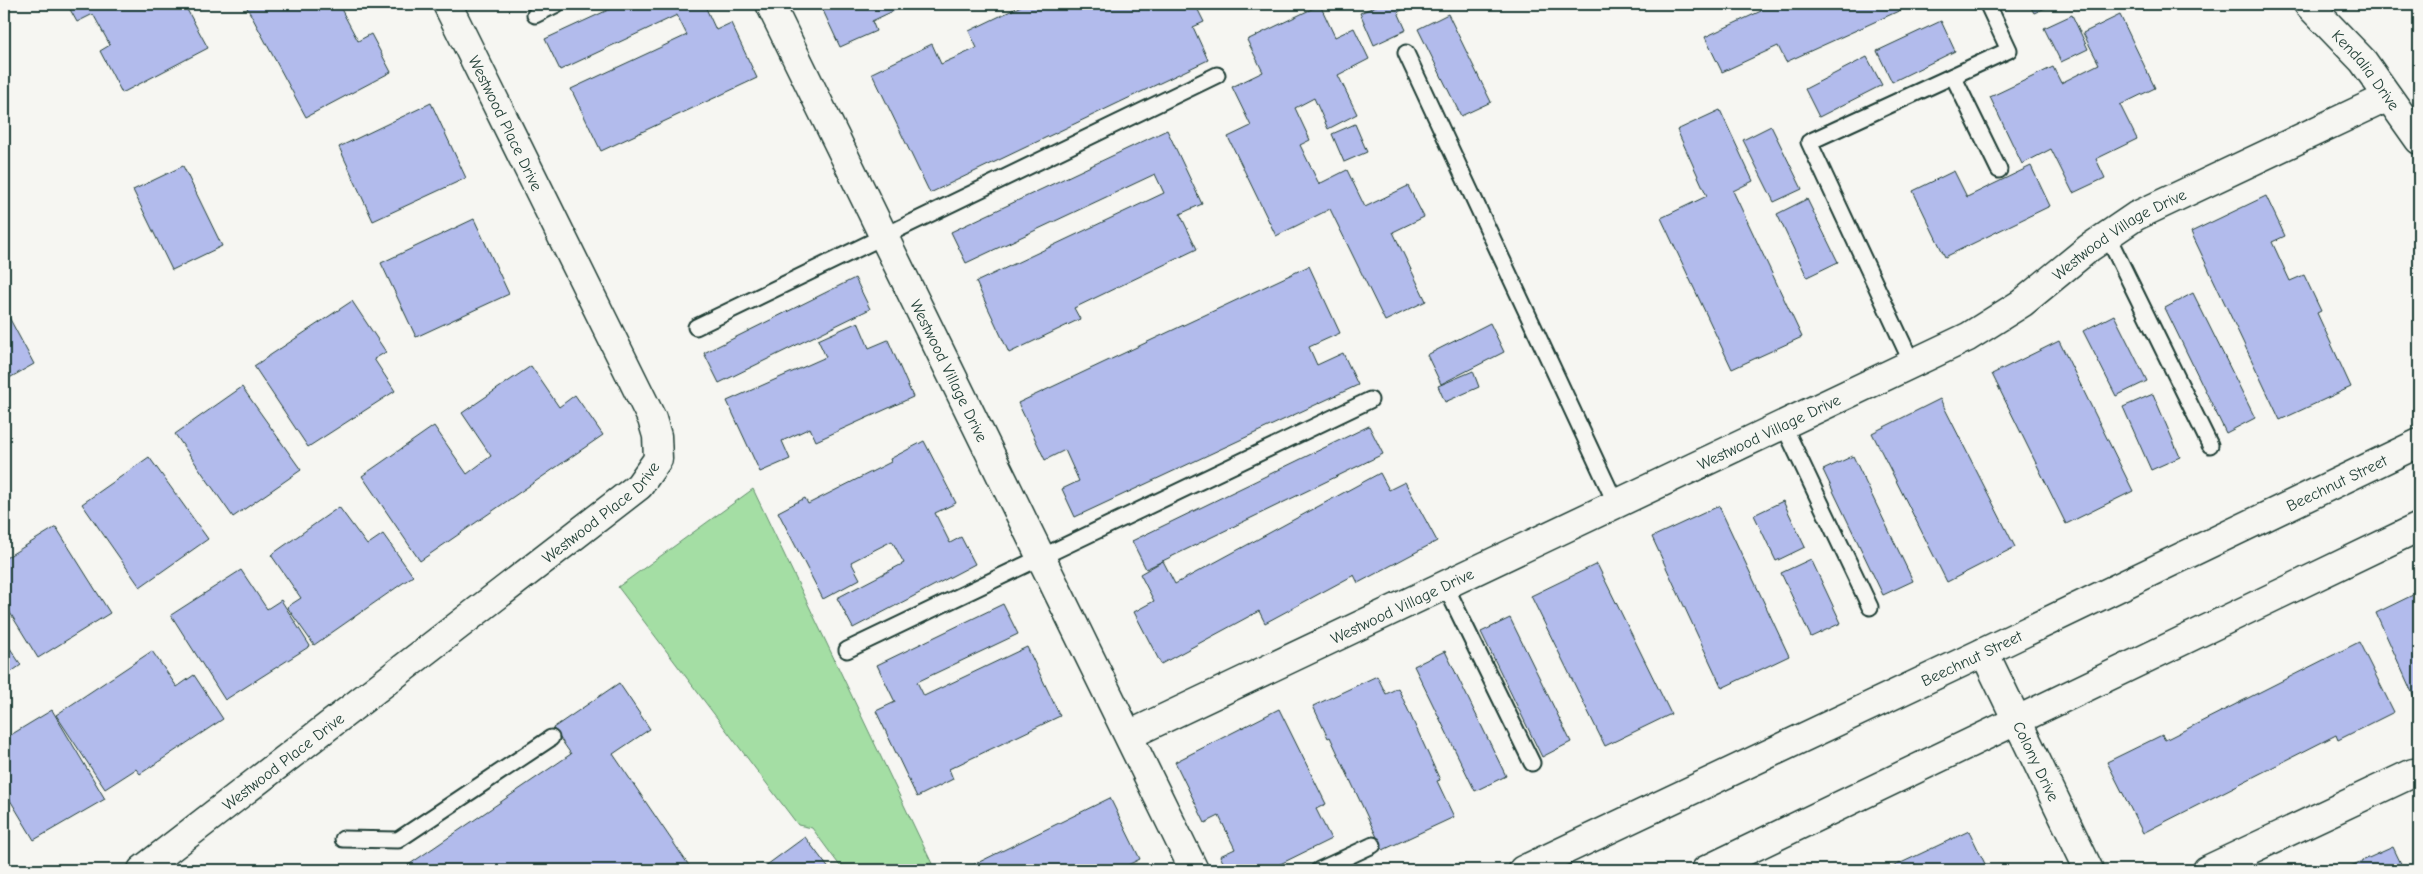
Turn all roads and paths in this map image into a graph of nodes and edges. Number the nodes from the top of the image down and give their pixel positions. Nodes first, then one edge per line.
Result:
1 (447, 4) edge
2 (557, 4) edge
3 (770, 4) edge
4 (2308, 4) edge
5 (1988, 5) edge
6 (535, 15) dead end
7 (1406, 53) dead end
8 (1217, 75) dead end
9 (1953, 76) junction
10 (2388, 96) junction
11 (2419, 140) edge
12 (1999, 170) dead end
13 (2107, 235) junction
14 (884, 236) junction
15 (696, 327) dead end
16 (1912, 363) junction
17 (1370, 400) dead end
18 (1783, 424) junction
19 (2419, 443) edge
20 (2210, 445) dead end
21 (1616, 504) junction
22 (2419, 526) edge
23 (1041, 558) junction
24 (1445, 585) junction
25 (1870, 608) dead end
26 (847, 650) dead end
27 (1984, 652) junction
28 (2017, 721) junction
29 (1129, 735) junction
30 (551, 738) dead end
31 (1532, 763) dead end
32 (2413, 773) dead end
33 (343, 839) dead end
34 (1373, 845) dead end
35 (142, 870) edge
36 (1194, 870) edge
37 (1319, 870) edge
38 (1523, 870) edge
39 (1706, 870) edge
40 (2089, 870) edge
41 (2207, 870) edge

1 - 35 street, Westwood Place Drive
2 - 6 lane
3 - 14 street, Westwood Village Drive
4 - 10 street, Kendalia Drive
5 - 9 lane
7 - 21 lane
8 - 14 lane
9 - 12 lane
9 - 16 lane
10 - 11 street, Kendalia Drive
10 - 13 street, Westwood Village Drive
13 - 16 street, Westwood Village Drive
13 - 20 lane
14 - 15 lane
14 - 23 street, Westwood Village Drive
16 - 18 street, Westwood Village Drive
17 - 23 lane
18 - 21 street, Westwood Village Drive
18 - 25 lane
19 - 27 street, Beechnut Street
21 - 24 street, Westwood Village Drive
22 - 28 street
23 - 26 lane
23 - 29 street, Westwood Village Drive
24 - 29 street, Westwood Village Drive
24 - 31 lane
27 - 28 street, Colony Drive
27 - 38 street, Beechnut Street
28 - 39 street
28 - 40 street, Colony Drive
29 - 36 street, Westwood Village Drive
30 - 33 lane
32 - 41 street
34 - 37 lane

